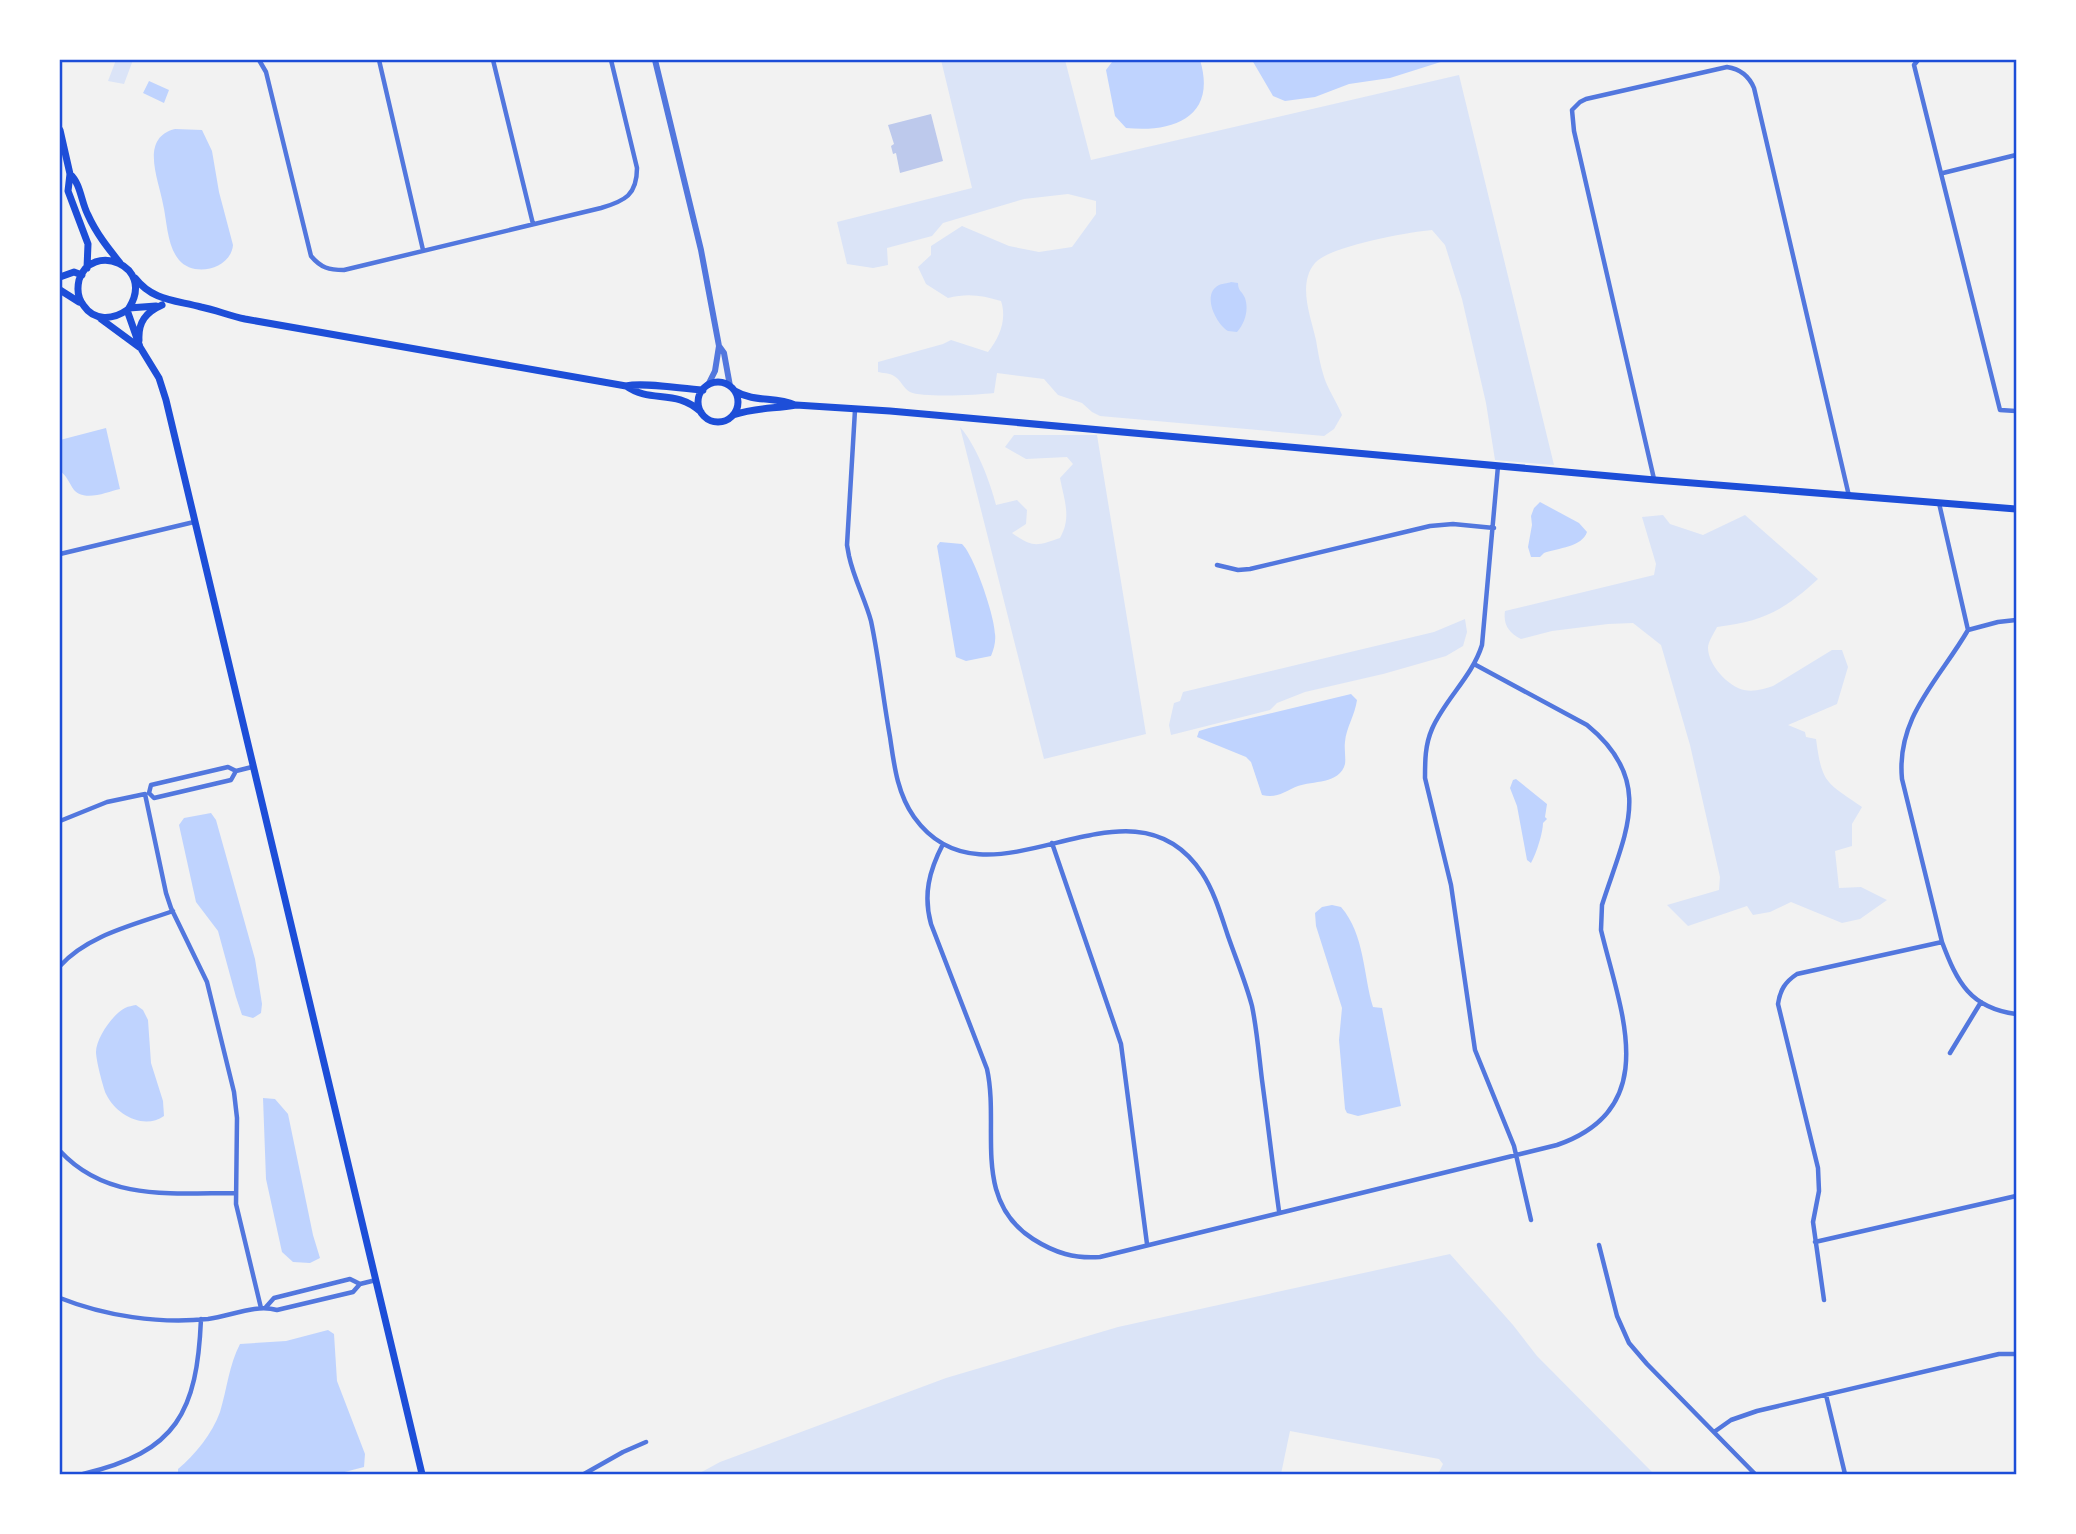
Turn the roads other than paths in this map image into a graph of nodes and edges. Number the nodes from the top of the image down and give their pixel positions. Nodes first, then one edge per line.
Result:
1 (259, 60) edge
2 (379, 60) edge
3 (493, 60) edge
4 (611, 60) edge
5 (655, 60) edge
6 (1918, 60) edge
7 (60, 130) edge
8 (2017, 155) edge
9 (1943, 173) junction
10 (70, 174) junction
11 (533, 224) junction
12 (423, 250) junction
13 (120, 263) junction
14 (84, 271) junction
15 (131, 272) junction
16 (60, 277) edge
17 (60, 290) edge
18 (173, 303) junction
19 (83, 305) junction
20 (162, 305) junction
21 (128, 309) junction
22 (97, 316) junction
23 (719, 346) junction
24 (140, 348) junction
25 (626, 386) junction
26 (705, 388) junction
27 (733, 389) junction
28 (796, 405) junction
29 (855, 410) junction
30 (2017, 411) edge
31 (701, 412) junction
32 (733, 415) junction
33 (1498, 466) junction
34 (1655, 480) junction
35 (1849, 496) junction
36 (1939, 503) junction
37 (2017, 509) edge
38 (194, 522) junction
39 (1494, 528) junction
40 (60, 554) edge
41 (1217, 565) dead end
42 (2017, 620) edge
43 (1968, 630) junction
44 (1475, 664) junction
45 (252, 767) junction
46 (236, 771) junction
47 (147, 793) junction
48 (60, 821) edge
49 (943, 844) junction
50 (1052, 844) junction
51 (173, 911) junction
52 (1942, 942) junction
53 (60, 966) edge
54 (1981, 1002) junction
55 (2017, 1014) edge
56 (1950, 1053) dead end
57 (60, 1152) edge
58 (1516, 1155) junction
59 (236, 1193) junction
60 (2017, 1196) edge
61 (1279, 1211) junction
62 (1531, 1220) dead end
63 (1815, 1242) junction
64 (1147, 1244) junction
65 (1599, 1245) dead end
66 (376, 1280) junction
67 (360, 1284) junction
68 (60, 1298) edge
69 (1824, 1300) dead end
70 (263, 1308) junction
71 (201, 1319) junction
72 (2017, 1354) edge
73 (1826, 1395) junction
74 (1714, 1432) junction
75 (646, 1441) dead end
76 (83, 1475) edge
77 (422, 1475) edge
78 (584, 1475) edge
79 (1755, 1475) edge
80 (1845, 1475) edge

1 - 12 street
2 - 12 street
3 - 11 street
4 - 11 street
5 - 23 street
6 - 9 street
7 - 10 main road
8 - 9 street
9 - 30 street
10 - 13 main road
10 - 14 main road
11 - 12 street
13 - 14 main road
13 - 15 main road
14 - 16 main road
14 - 19 main road
15 - 18 main road
15 - 21 main road
17 - 19 main road
18 - 20 main road
18 - 25 main road
19 - 22 main road
20 - 21 main road
20 - 24 main road
21 - 22 main road
21 - 24 main road
22 - 24 main road
23 - 26 street
23 - 27 street
24 - 38 main road
25 - 26 main road
25 - 31 main road
26 - 27 main road
26 - 31 main road
27 - 28 main road
27 - 32 main road
28 - 29 main road
28 - 32 main road
29 - 33 main road
29 - 49 street
31 - 32 main road
33 - 34 main road
33 - 39 street
34 - 35 main road
34 - 35 street
35 - 36 main road
36 - 37 main road
36 - 43 street
38 - 40 street
38 - 45 main road
39 - 41 street
39 - 44 street
42 - 43 street
43 - 52 street
44 - 58 street
44 - 58 street
45 - 46 street
45 - 66 main road
46 - 47 street
46 - 47 street
47 - 48 street
47 - 51 street
49 - 50 street
49 - 64 street
50 - 61 street
50 - 64 street
51 - 53 street
51 - 59 street
52 - 54 street
52 - 63 street
54 - 55 street
54 - 56 street
57 - 59 street
58 - 61 street
58 - 62 street
59 - 70 street
60 - 63 street
61 - 64 street
63 - 69 street
65 - 74 street
66 - 67 street
66 - 77 main road
67 - 70 street
67 - 70 street
68 - 71 street
70 - 71 street
71 - 76 street
72 - 73 street
73 - 74 street
73 - 80 street
74 - 79 street
75 - 78 street

